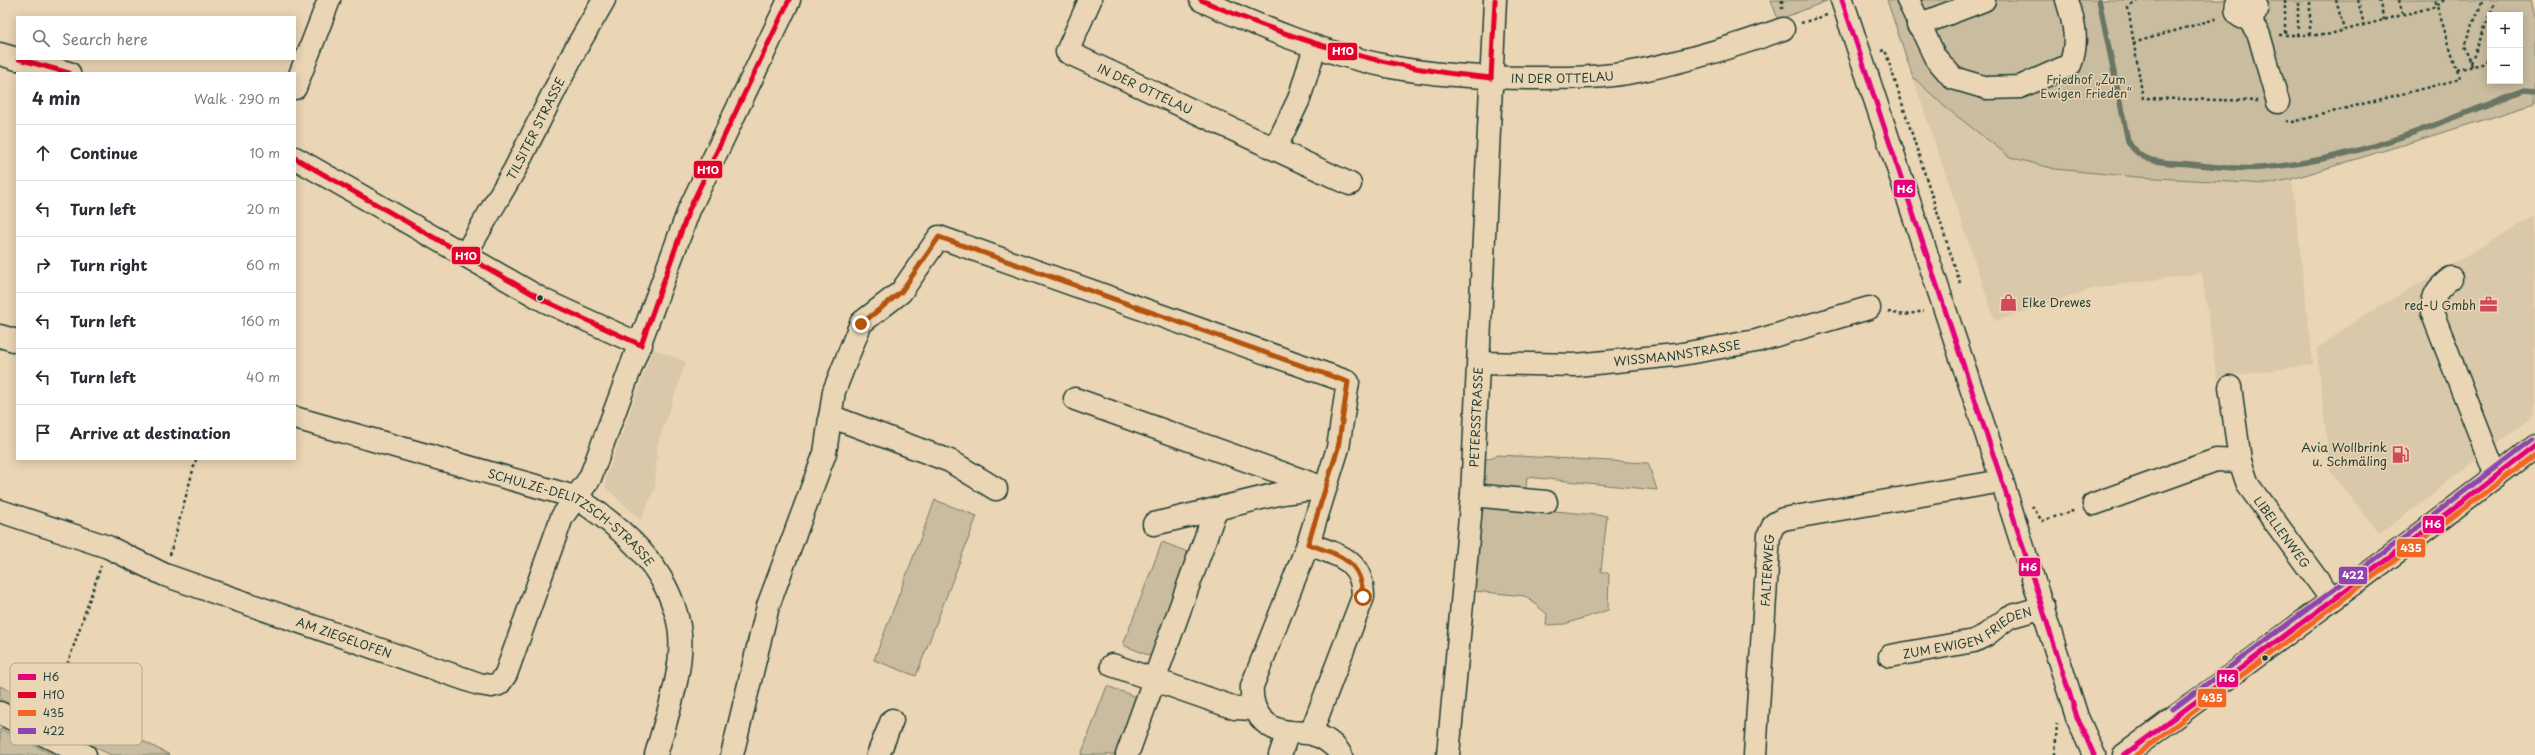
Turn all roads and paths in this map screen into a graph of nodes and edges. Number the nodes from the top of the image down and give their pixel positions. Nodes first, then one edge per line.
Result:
1 (329, 0) edge
2 (604, 0) edge
3 (789, 0) edge
4 (1090, 0) edge
5 (1201, 0) edge
6 (1495, 0) edge
7 (1908, 0) edge
8 (1984, 0) edge
9 (2067, 0) edge
10 (2138, 0) edge
11 (2285, 0) edge
12 (2298, 0) edge
13 (2310, 0) edge
14 (2336, 0) edge
15 (2358, 0) edge
16 (2379, 0) edge
17 (2399, 0) edge
18 (2435, 0) edge
19 (2444, 0) edge
20 (2483, 0) edge
21 (2494, 4) dead end
22 (2437, 6) junction
23 (1834, 7) edge
24 (2247, 13) edge
25 (2403, 15) junction
26 (2384, 20) junction
27 (1918, 25) junction
28 (2364, 25) junction
29 (1783, 29) joint
30 (2344, 30) junction
31 (2285, 35) junction
32 (2298, 35) junction
33 (2310, 35) junction
34 (2134, 43) junction
35 (1315, 47) junction
36 (0, 54) edge
37 (1861, 57) junction
38 (16, 58) edge
39 (22, 60) edge
40 (2487, 60) edge
41 (2471, 65) junction
42 (2457, 70) junction
43 (65, 72) edge
44 (1492, 78) junction
45 (296, 85) edge
46 (2278, 102) junction
47 (1275, 149) junction
48 (296, 159) edge
49 (1350, 184) dead end
50 (465, 255) junction
51 (2451, 278) dead end
52 (1962, 290) dead end
53 (1869, 308) dead end
54 (0, 336) edge
55 (16, 341) edge
56 (641, 345) junction
57 (1479, 363) junction
58 (2230, 387) dead end
59 (1075, 399) dead end
60 (830, 416) junction
61 (296, 418) edge
62 (2535, 446) edge
63 (196, 460) edge
64 (2240, 461) junction
65 (2496, 476) junction
66 (2002, 481) junction
67 (1324, 488) junction
68 (996, 489) dead end
69 (1472, 495) junction
70 (575, 497) junction
71 (1546, 502) dead end
72 (2094, 504) dead end
73 (1216, 509) junction
74 (0, 511) edge
75 (2058, 515) dead end
76 (2042, 521) dead end
77 (1154, 524) dead end
78 (1308, 544) junction
79 (108, 547) junction
80 (164, 575) junction
81 (2332, 600) junction
82 (2043, 607) junction
83 (1890, 656) dead end
84 (69, 663) edge
85 (1112, 665) dead end
86 (1156, 681) junction
87 (1254, 709) junction
88 (0, 713) edge
89 (10, 718) edge
90 (892, 720) dead end
91 (1288, 732) junction
92 (1311, 733) junction
93 (64, 745) edge
94 (85, 755) edge
95 (656, 755) edge
96 (732, 755) edge
97 (878, 755) edge
98 (1127, 755) edge
99 (1280, 755) edge
100 (1341, 755) edge
101 (1448, 755) edge
102 (1755, 755) edge
103 (2094, 755) edge
104 (2124, 755) edge

1 - 45 street
2 - 50 street, TILSITER STRASSE
3 - 56 street, AM ZIEGELOFEN
4 - 47 street, IN DER OTTELAU
5 - 35 street, IN DER OTTELAU
6 - 44 street, PETERSSTRASSE
7 - 27 street
8 - 27 street
9 - 27 street
10 - 34 path
11 - 31 path
12 - 32 path
13 - 33 path
14 - 30 path
15 - 28 path
16 - 26 path
17 - 25 path
18 - 22 path
19 - 22 path
20 - 41 path
21 - 41 path
22 - 25 path
22 - 42 path
23 - 29 path
23 - 37 street, ZUM EWIGEN FRIEDEN
24 - 31 path
24 - 34 path
24 - 46 street
25 - 26 path
26 - 28 path
28 - 30 path
29 - 44 street, IN DER OTTELAU
30 - 33 path
31 - 32 path
32 - 33 path
34 - 46 path
35 - 44 street, IN DER OTTELAU
35 - 47 street
36 - 38 street
37 - 52 path
37 - 66 street, ZUM EWIGEN FRIEDEN
39 - 43 street
40 - 41 path
41 - 42 path
42 - 46 path
44 - 57 street, PETERSSTRASSE
47 - 49 street, IN DER OTTELAU
48 - 50 street
50 - 56 street
51 - 65 street
53 - 57 street, WISSMANNSTRASSE
54 - 55 street
56 - 70 street, AM ZIEGELOFEN
57 - 69 street, PETERSSTRASSE
58 - 64 street, LIBELLENWEG
59 - 67 street
60 - 67 street
60 - 68 street
60 - 96 street
61 - 70 street, SCHULZE-DELITZSCH-STRASSE
62 - 65 street
63 - 80 path
64 - 72 street
64 - 81 street, LIBELLENWEG
65 - 81 street
66 - 82 street, ZUM EWIGEN FRIEDEN
66 - 102 street, FALTERWEG
67 - 73 street
67 - 78 street
69 - 71 street
69 - 101 street, PETERSSTRASSE
70 - 80 street, AM ZIEGELOFEN
70 - 95 street, SCHULZE-DELITZSCH-STRASSE
73 - 77 street
73 - 86 street
74 - 79 street, AM ZIEGELOFEN
75 - 76 path
78 - 87 street
78 - 92 street
79 - 80 street, AM ZIEGELOFEN
79 - 84 path
81 - 104 street
82 - 83 street, ZUM EWIGEN FRIEDEN
82 - 103 street, ZUM EWIGEN FRIEDEN
85 - 86 street
86 - 87 street
86 - 98 street
87 - 91 street
88 - 89 street
90 - 97 street
91 - 92 street
91 - 99 street
92 - 100 street
93 - 94 street

